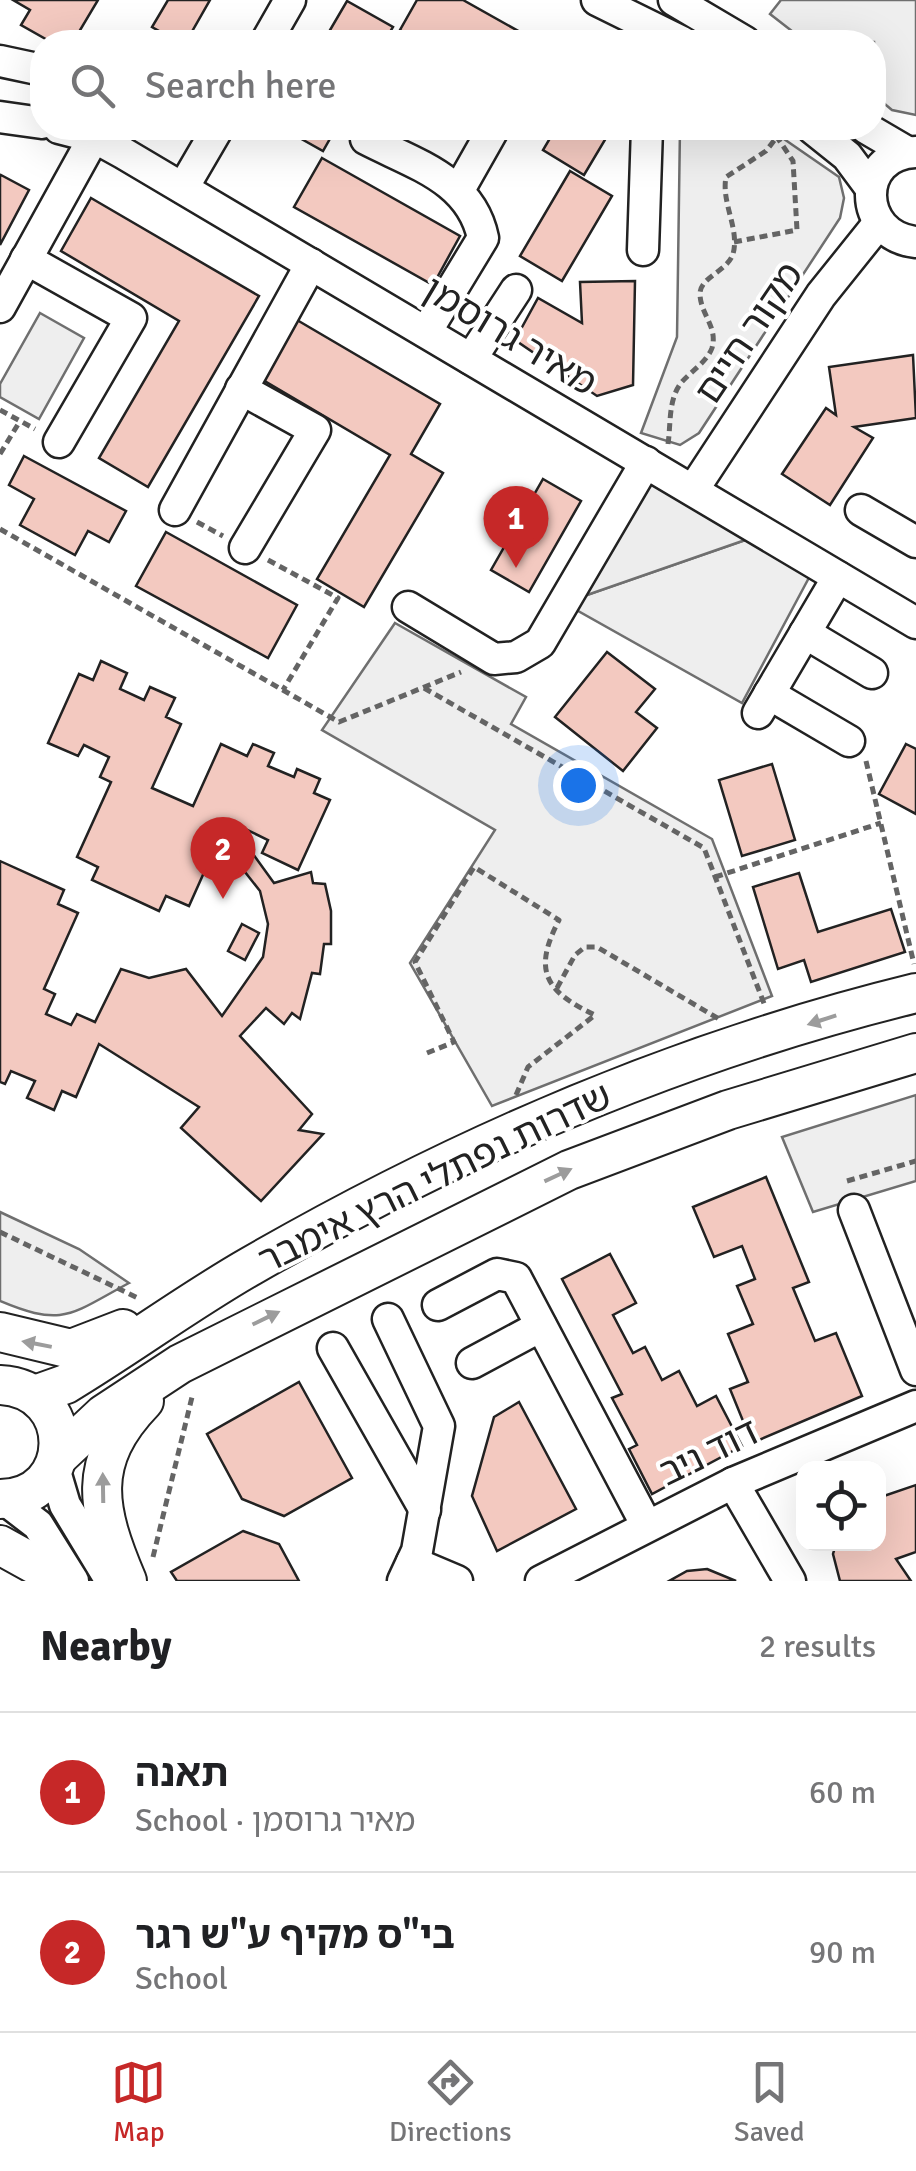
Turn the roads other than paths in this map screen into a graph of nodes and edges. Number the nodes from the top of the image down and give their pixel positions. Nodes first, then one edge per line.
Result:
1 (290, 0) edge
2 (598, 0) edge
3 (674, 0) edge
4 (273, 30) edge
5 (650, 30) edge
6 (725, 30) edge
7 (0, 61) edge
8 (30, 67) edge
9 (0, 117) edge
10 (30, 121) edge
11 (886, 139) edge
12 (92, 140) edge
13 (101, 140) edge
14 (211, 140) edge
15 (370, 140) edge
16 (487, 140) edge
17 (647, 140) edge
18 (827, 140) edge
19 (911, 152) edge
20 (870, 187) junction
21 (183, 188) junction
22 (460, 188) junction
23 (878, 224) junction
24 (916, 242) edge
25 (642, 250) dead end
26 (26, 259) junction
27 (311, 264) junction
28 (516, 290) dead end
29 (0, 307) edge
30 (426, 332) junction
31 (472, 359) junction
32 (241, 390) junction
33 (59, 442) road end
34 (654, 467) junction
35 (693, 490) junction
36 (175, 510) dead end
37 (861, 510) dead end
38 (916, 542) edge
39 (245, 548) dead end
40 (838, 577) junction
41 (408, 607) dead end
42 (912, 611) edge
43 (805, 633) junction
44 (872, 673) dead end
45 (849, 741) road end
46 (916, 993) edge
47 (916, 1053) edge
48 (848, 1196) road end
49 (226, 1282) junction
50 (438, 1305) dead end
51 (388, 1320) dead end
52 (542, 1326) junction
53 (0, 1332) edge
54 (333, 1348) dead end
55 (192, 1358) junction
56 (472, 1363) dead end
57 (916, 1370) edge
58 (12, 1385) edge
59 (916, 1406) edge
60 (56, 1462) junction
61 (733, 1483) junction
62 (2, 1499) edge
63 (425, 1510) junction
64 (647, 1526) junction
65 (0, 1544) edge
66 (140, 1571) edge
67 (407, 1572) edge
68 (65, 1581) edge
69 (73, 1581) edge
70 (111, 1581) edge
71 (458, 1581) edge
72 (540, 1581) edge
73 (790, 1581) edge

1 - 4 street
2 - 5 street
3 - 6 street
7 - 8 street
9 - 10 street
11 - 19 street
12 - 26 street
13 - 21 street, מאיר גרוסמן
14 - 21 street
15 - 22 street
16 - 22 street
17 - 25 street
18 - 20 street
19 - 20 street
20 - 23 street
21 - 27 street, מאיר גרוסמן
22 - 30 street
23 - 24 street
23 - 35 street, מקור חיים
26 - 29 street
26 - 33 street
27 - 30 street, מאיר גרוסמן
27 - 32 street
28 - 31 street
30 - 31 street, מאיר גרוסמן
31 - 34 street, מאיר גרוסמן
32 - 36 street
32 - 39 street
34 - 35 street, מאיר גרוסמן
34 - 41 street
35 - 40 street, מאיר גרוסמן
37 - 38 street
40 - 42 street, מאיר גרוסמן
40 - 43 street
43 - 44 street
43 - 45 street
46 -> 49 main road, שדרות נפתלי הרץ אימבר
55 -> 47 main road, שדרות נפתלי הרץ אימבר
48 - 57 street
49 -> 53 main road
49 - 58 main road, שדרות נפתלי הרץ אימבר
50 - 52 street
51 - 63 street
52 - 56 street
52 - 64 street
54 - 63 street
55 - 60 main road, שדרות נפתלי הרץ אימבר
66 -> 55 main road
58 - 60 main road
59 - 61 street, דוד ניב
60 - 62 main road, שדרות נפתלי הרץ אימבר
60 - 70 street
61 - 64 street, דוד ניב
61 - 73 street
62 - 69 street
63 - 67 street
64 - 72 street, דוד ניב
65 - 68 main road
67 - 71 street

